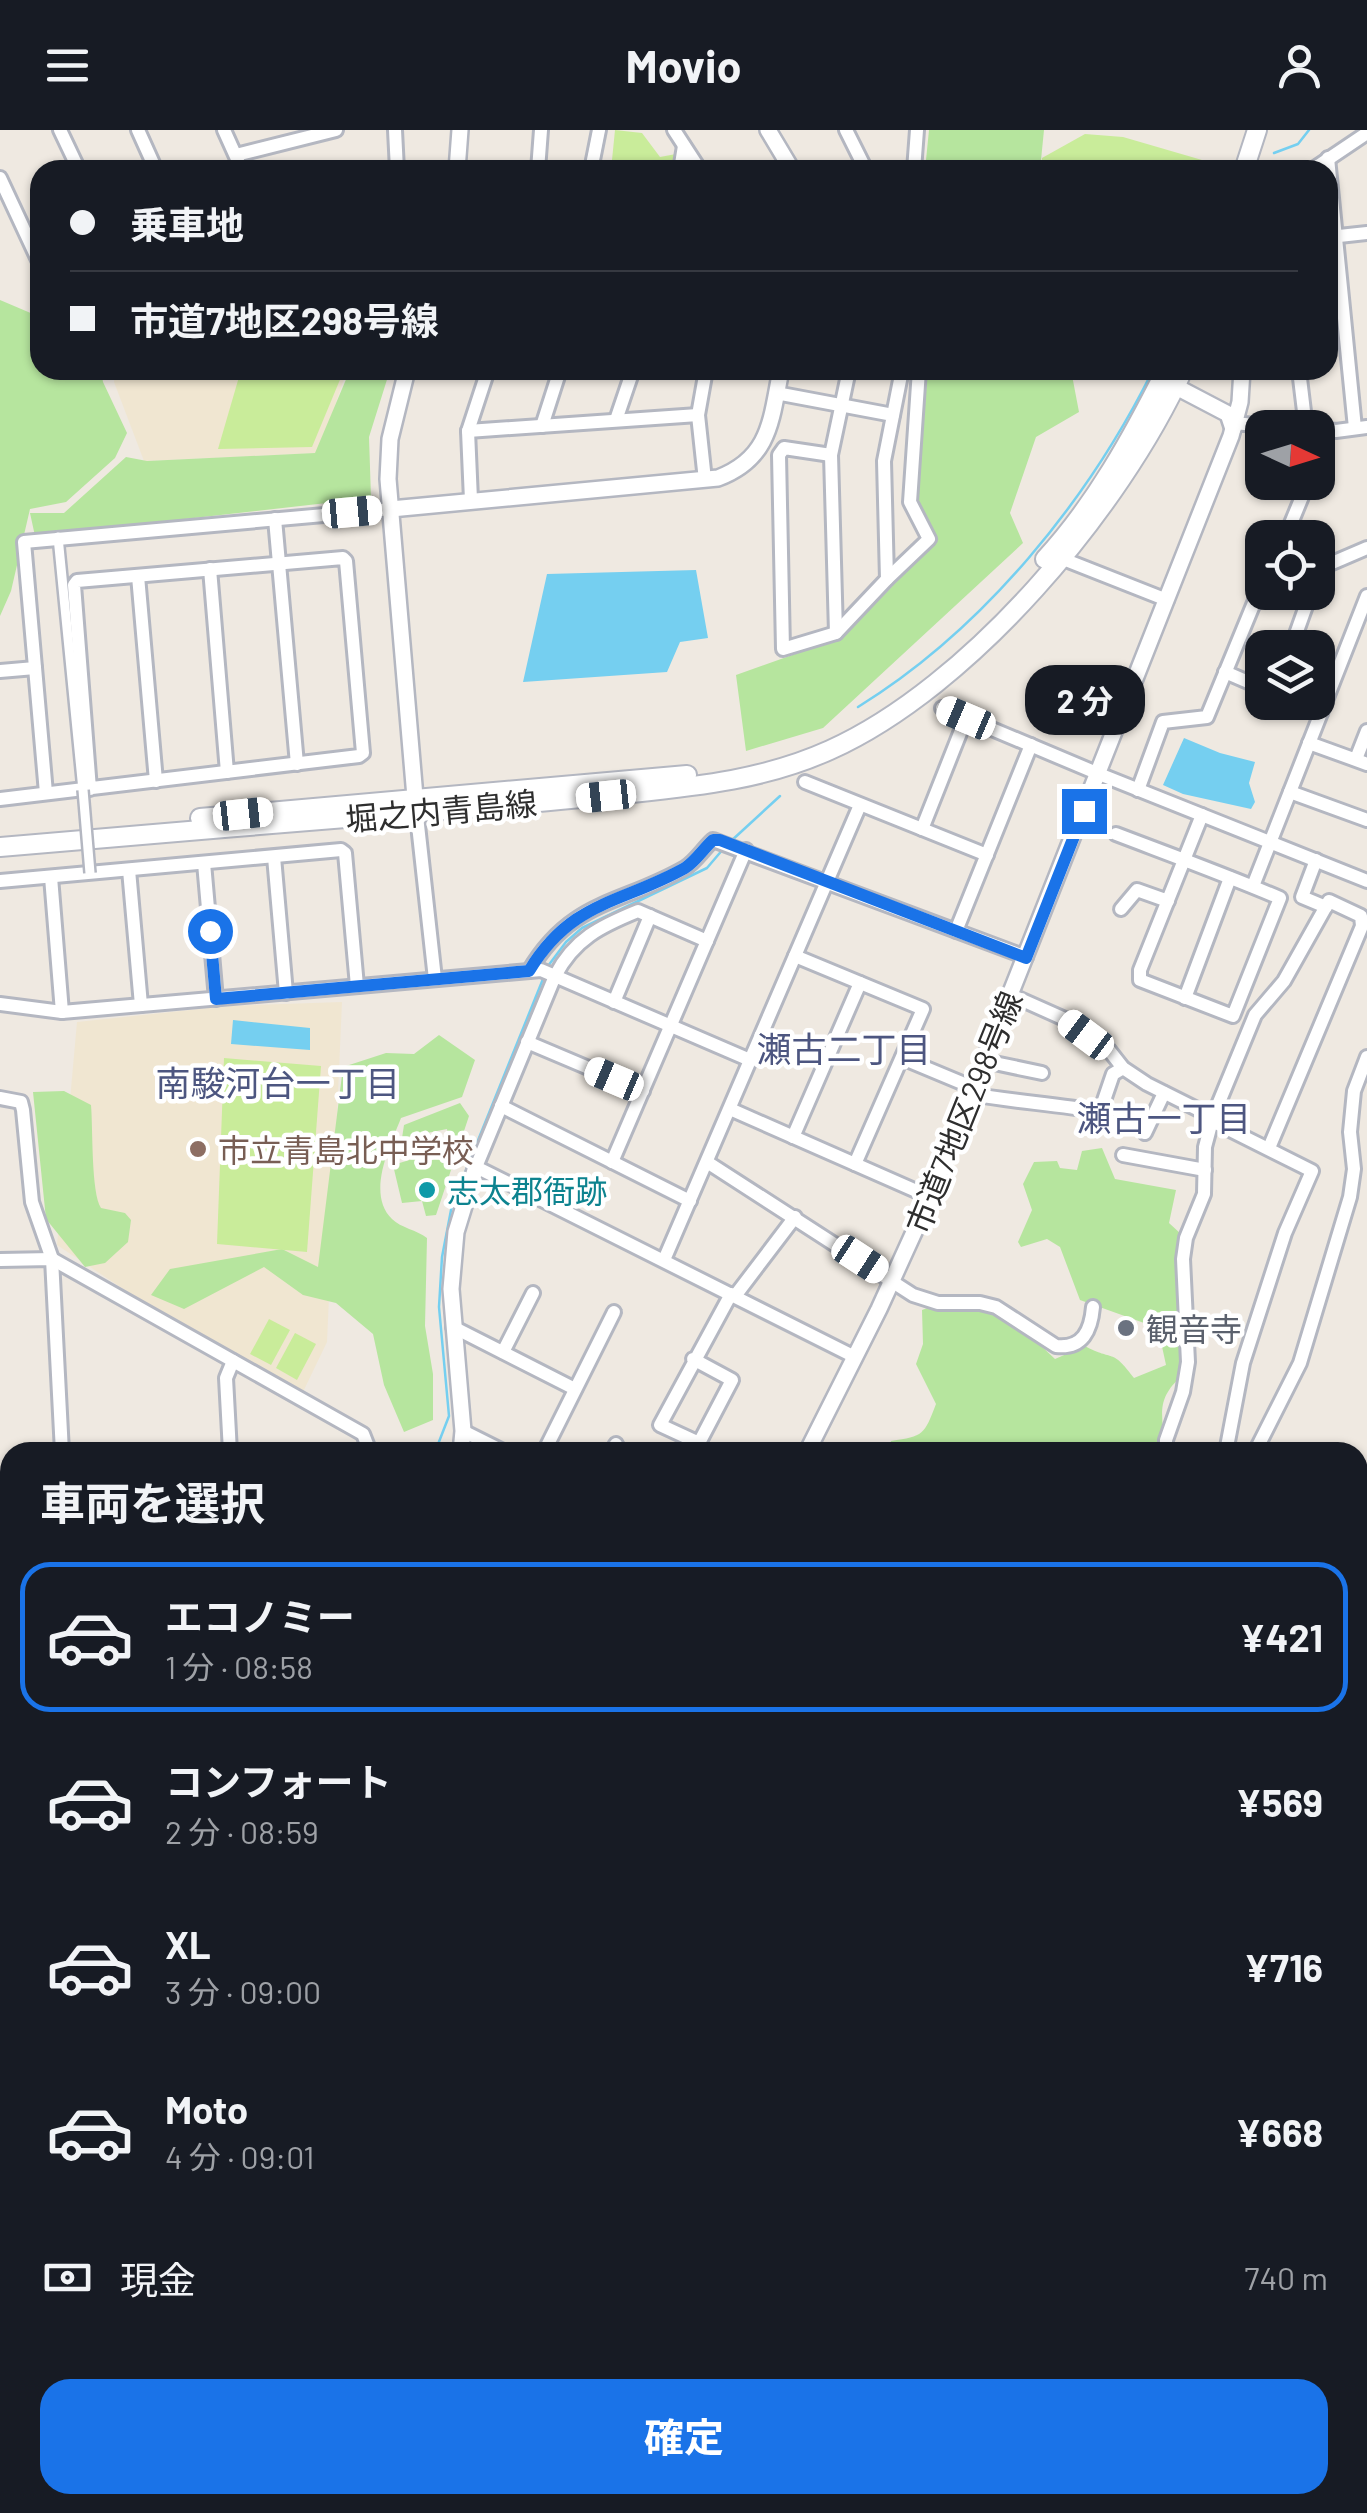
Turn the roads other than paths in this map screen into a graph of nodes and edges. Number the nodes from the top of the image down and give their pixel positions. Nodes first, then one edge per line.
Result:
1 (60, 130) edge
2 (138, 130) edge
3 (224, 130) edge
4 (269, 130) edge
5 (334, 130) edge
6 (395, 130) edge
7 (460, 130) edge
8 (540, 130) edge
9 (598, 130) edge
10 (674, 130) edge
11 (768, 130) edge
12 (846, 130) edge
13 (917, 130) edge
14 (1257, 130) edge
15 (1268, 130) edge
16 (1367, 133) edge
17 (684, 146) junction
18 (270, 147) junction
19 (236, 156) junction
20 (1328, 158) joint
21 (74, 160) edge
22 (152, 160) edge
23 (238, 160) edge
24 (396, 160) edge
25 (458, 160) edge
26 (538, 160) edge
27 (593, 160) edge
28 (682, 160) edge
29 (693, 160) edge
30 (786, 160) edge
31 (861, 160) edge
32 (915, 160) edge
33 (1247, 160) edge
34 (1258, 160) edge
35 (1325, 160) edge
36 (0, 178) edge
37 (1367, 233) edge
38 (1338, 236) edge
39 (30, 242) edge
40 (1338, 282) edge
41 (405, 380) edge
42 (485, 380) edge
43 (557, 380) edge
44 (630, 380) edge
45 (704, 380) edge
46 (779, 380) edge
47 (847, 380) edge
48 (900, 380) edge
49 (919, 380) edge
50 (1169, 380) edge
51 (1178, 380) edge
52 (1240, 380) edge
53 (1300, 380) edge
54 (776, 393) junction
55 (842, 406) junction
56 (1304, 410) edge
57 (698, 415) junction
58 (893, 415) junction
59 (616, 420) junction
60 (542, 426) junction
61 (1233, 426) junction
62 (1245, 426) edge
63 (1361, 428) edge
64 (1335, 429) edge
65 (468, 432) junction
66 (831, 455) junction
67 (705, 480) junction
68 (471, 500) junction
69 (391, 509) junction
70 (275, 519) junction
71 (58, 537) junction
72 (1367, 548) edge
73 (1056, 556) junction
74 (279, 563) junction
75 (1335, 563) edge
76 (210, 570) junction
77 (138, 576) junction
78 (887, 579) junction
79 (1367, 596) edge
80 (1167, 600) junction
81 (1251, 610) edge
82 (836, 633) junction
83 (1350, 639) junction
84 (1367, 646) edge
85 (35, 668) junction
86 (0, 671) edge
87 (1225, 672) junction
88 (1335, 677) edge
89 (1245, 681) edge
90 (942, 708) dead end
91 (966, 718) junction
92 (1318, 720) edge
93 (1367, 731) edge
94 (1309, 743) junction
95 (1031, 746) junction
96 (1361, 762) edge
97 (297, 764) junction
98 (227, 772) junction
99 (1099, 774) junction
100 (156, 781) junction
101 (805, 782) dead end
102 (86, 789) junction
103 (1138, 790) junction
104 (1290, 792) junction
105 (46, 793) junction
106 (0, 798) edge
107 (415, 805) junction
108 (860, 805) junction
109 (1202, 816) junction
110 (1367, 820) edge
111 (922, 829) junction
112 (1116, 834) dead end
113 (0, 836) edge
114 (1270, 842) junction
115 (0, 847) edge
116 (741, 848) junction
117 (987, 855) junction
118 (274, 856) junction
119 (1185, 860) junction
120 (1316, 860) junction
121 (204, 863) junction
122 (129, 870) junction
123 (90, 873) junction
124 (51, 877) junction
125 (1230, 878) junction
126 (1367, 880) edge
127 (0, 881) edge
128 (828, 881) junction
129 (1253, 886) junction
130 (1168, 902) junction
131 (1326, 907) junction
132 (1122, 910) dead end
133 (650, 916) junction
134 (956, 931) junction
135 (707, 941) junction
136 (795, 956) junction
137 (1026, 958) junction
138 (544, 973) junction
139 (434, 979) junction
140 (860, 983) junction
141 (357, 986) junction
142 (286, 993) junction
143 (1011, 995) junction
144 (1185, 998) junction
145 (216, 999) junction
146 (614, 1002) junction
147 (0, 1004) edge
148 (141, 1005) junction
149 (62, 1012) junction
150 (670, 1026) junction
151 (528, 1042) junction
152 (1367, 1057) edge
153 (902, 1058) junction
154 (750, 1060) junction
155 (985, 1060) junction
156 (1123, 1068) junction
157 (1042, 1073) dead end
158 (642, 1091) junction
159 (972, 1091) junction
160 (1164, 1093) junction
161 (0, 1098) edge
162 (501, 1106) junction
163 (730, 1109) junction
164 (1212, 1119) junction
165 (1145, 1133) dead end
166 (794, 1137) junction
167 (1269, 1148) junction
168 (1124, 1155) dead end
169 (612, 1162) junction
170 (707, 1162) junction
171 (855, 1164) junction
172 (476, 1168) junction
173 (1205, 1170) junction
174 (930, 1196) junction
175 (690, 1200) junction
176 (795, 1217) junction
177 (52, 1259) junction
178 (0, 1260) edge
179 (664, 1260) junction
180 (892, 1280) junction
181 (533, 1293) dead end
182 (733, 1295) junction
183 (1094, 1307) dead end
184 (614, 1312) dead end
185 (453, 1327) junction
186 (503, 1352) junction
187 (855, 1357) junction
188 (693, 1360) junction
189 (233, 1361) junction
190 (576, 1389) junction
191 (463, 1432) junction
192 (61, 1442) edge
193 (229, 1442) edge
194 (367, 1442) edge
195 (462, 1442) edge
196 (484, 1442) edge
197 (549, 1442) edge
198 (697, 1442) edge
199 (700, 1442) edge
200 (812, 1442) edge
201 (1166, 1442) edge
202 (1228, 1442) edge
203 (1260, 1442) edge

1 - 21 street
2 - 22 street
3 - 19 street
4 - 18 street
5 - 18 street
6 - 24 street
7 - 25 street
8 - 26 street
9 - 27 street
10 - 17 street
11 - 30 street
12 - 31 street
13 - 32 street
14 - 33 main road
15 - 34 main road
16 - 20 street
17 - 28 street
17 - 29 street
18 - 19 street
19 - 23 street
20 - 35 street
36 - 39 street
37 - 38 street
40 - 63 street
41 - 69 street
42 - 65 street
43 - 60 street
44 - 59 street
45 - 57 street
46 - 54 street
47 - 55 street
48 - 58 street
49 - 78 street
50 - 73 main road, 堀之内青島線
51 - 61 street
52 - 61 street, 市道7地区298号線
53 - 56 street
54 - 55 street
54 - 67 street
55 - 58 street
55 - 66 street
57 - 59 street
57 - 67 street
58 - 78 street
59 - 60 street
60 - 65 street
61 - 62 street
61 - 80 street, 市道7地区298号線
63 - 64 street
65 - 68 street
66 - 82 street
66 - 82 street
67 - 68 street
68 - 69 street
69 - 70 street
69 - 107 street
70 - 71 street
70 - 74 street
71 - 85 street
71 - 102 street
72 - 75 street
73 - 80 street
73 - 107 main road, 堀之内青島線
74 - 76 street
74 - 97 street
74 - 97 street
76 - 77 street
76 - 98 street
77 - 100 street
77 - 102 street
78 - 82 street
79 - 83 street
80 - 99 street, 市道7地区298号線
81 - 87 street
83 - 84 street
83 - 88 street
85 - 86 street
85 - 105 street
87 - 89 street
87 - 103 street
90 - 91 street
91 - 95 street
91 - 111 street
92 - 94 street
93 - 96 street
94 - 96 street
94 - 104 street
95 - 99 street
95 - 117 street
97 - 98 street
98 - 100 street
99 - 103 street
99 - 137 street, 市道7地区298号線
100 - 102 street
101 - 108 street
102 - 105 street
102 - 123 street, bridge
103 - 109 street
104 - 110 street
104 - 114 street
105 - 106 street
107 - 113 main road, 堀之内青島線
107 - 115 main road, 堀之内青島線
107 - 139 street
108 - 111 street
108 - 128 street
109 - 114 street
109 - 119 street
111 - 117 street
112 - 119 street
114 - 120 street
114 - 129 street
116 - 128 street
116 - 135 street
116 - 138 street
117 - 134 street
118 - 121 street
118 - 141 street
118 - 142 street
119 - 125 street
119 - 130 street
120 - 126 street
120 - 131 street
121 - 122 street
121 - 145 street
122 - 123 street
122 - 148 street
123 - 124 street
124 - 127 street
124 - 149 street
125 - 129 street
125 - 144 street
128 - 134 street
128 - 136 street
129 - 144 street
130 - 132 street
130 - 144 street
131 - 164 street
131 - 167 street
133 - 135 street
133 - 138 street
133 - 146 street
134 - 137 street
135 - 150 street
136 - 140 street
136 - 154 street
137 - 143 street, 市道7地区298号線
138 - 139 street
138 - 146 street
138 - 151 street
139 - 141 street
140 - 153 street
140 - 166 street
141 - 142 street
142 - 145 street
143 - 155 street, 市道7地区298号線
143 - 156 street
145 - 148 street
146 - 150 street
147 - 149 street
148 - 149 street
150 - 154 street
150 - 158 street
151 - 158 street
151 - 162 street
152 - 203 street
153 - 159 street
153 - 171 street
154 - 163 street
155 - 157 street
155 - 159 street, 市道7地区298号線
156 - 159 street
156 - 160 street
158 - 169 street
159 - 174 street, 市道7地区298号線
160 - 164 street
160 - 165 street
161 - 177 street
162 - 169 street
162 - 172 street
163 - 166 street
163 - 170 street
164 - 167 street
164 - 173 street
166 - 171 street
167 - 202 street
168 - 173 street
169 - 175 street
170 - 175 street
170 - 176 street
171 - 174 street
172 - 179 street
172 - 185 street
173 - 201 street
174 - 180 street, 市道7地区298号線
175 - 179 street
176 - 180 street
176 - 182 street
177 - 178 street
177 - 189 street
177 - 192 street
179 - 182 street
180 - 183 street
180 - 187 street, 市道7地区298号線
181 - 186 street
182 - 187 street
182 - 188 street
184 - 190 street
185 - 186 street
185 - 191 street
186 - 190 street
187 - 200 street, 市道7地区298号線
188 - 198 street
188 - 199 street
189 - 193 street
189 - 194 street
190 - 197 street
191 - 195 street
191 - 196 street

